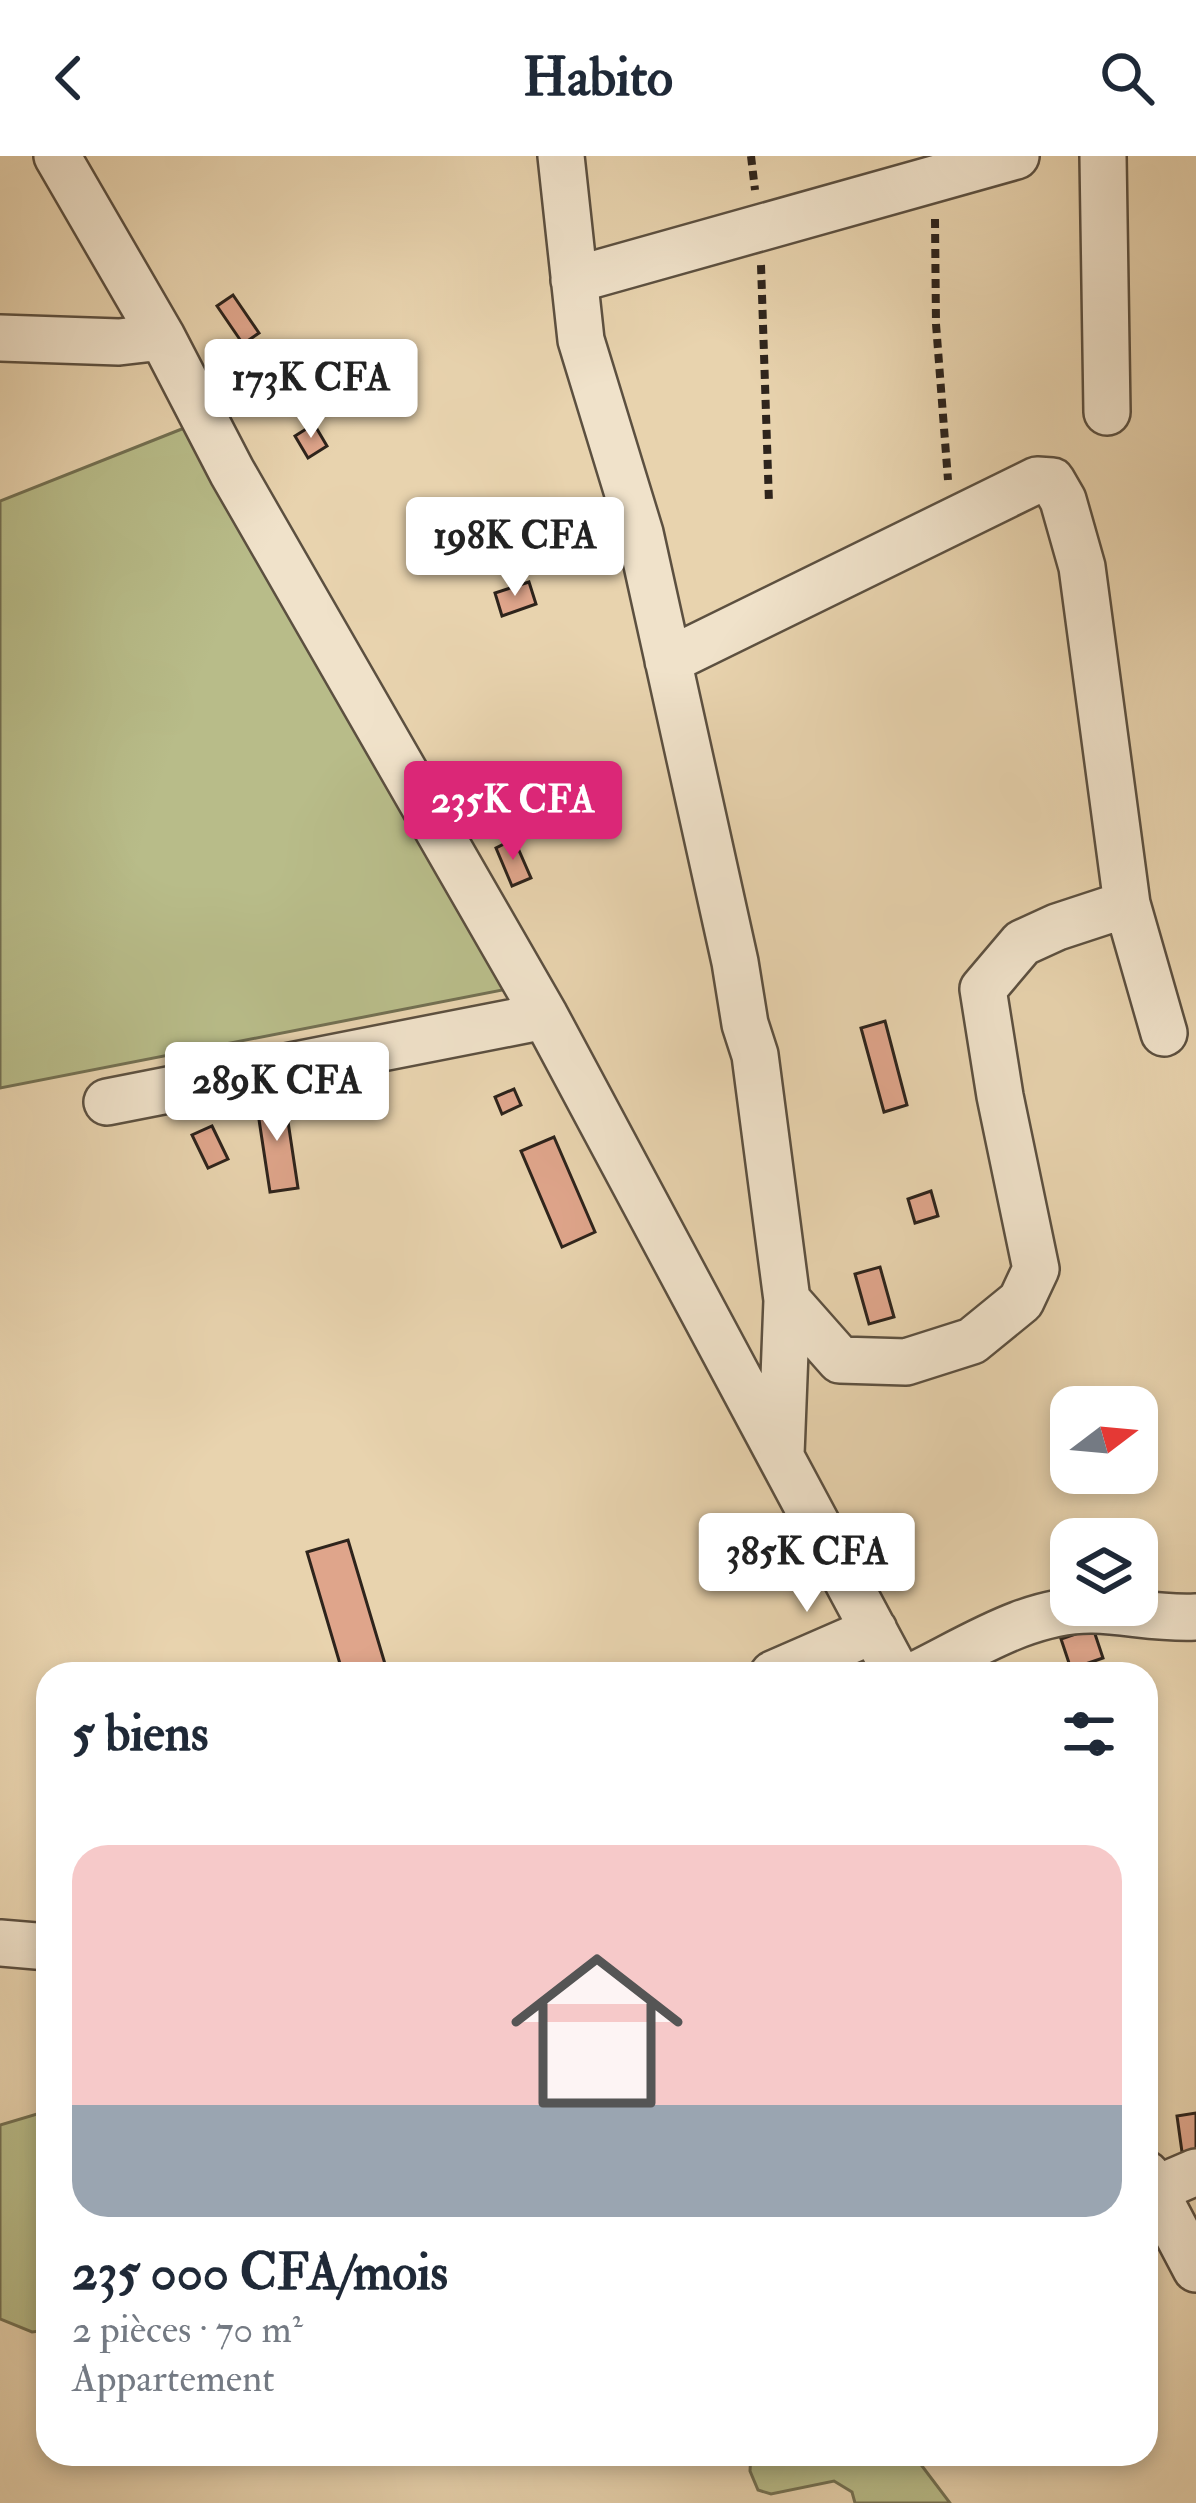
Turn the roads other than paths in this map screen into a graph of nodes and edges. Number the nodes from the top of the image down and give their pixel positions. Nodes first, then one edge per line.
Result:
1 (57, 156) edge
2 (561, 156) edge
3 (1016, 156) edge
4 (1103, 156) edge
5 (574, 280) junction
6 (163, 337) junction
7 (0, 338) edge
8 (1107, 412) dead end
9 (668, 661) junction
10 (1127, 904) junction
11 (544, 1016) junction
12 (1164, 1033) dead end
13 (107, 1102) dead end
14 (787, 1300) junction
15 (781, 1456) junction
16 (1196, 1618) edge
17 (874, 1630) junction
18 (800, 1662) edge
19 (891, 1662) edge
20 (942, 1662) edge
21 (0, 1943) edge
22 (36, 1946) edge
23 (1196, 2172) edge
24 (1158, 2196) edge
25 (1158, 2207) edge
26 (1196, 2270) edge

1 - 6 street
2 - 5 street
3 - 5 street
4 - 8 street
5 - 9 street
6 - 7 street
6 - 11 street
9 - 10 street
9 - 14 street
10 - 12 street
10 - 14 street
11 - 13 street
11 - 15 street
14 - 15 street
15 - 17 street
16 - 20 street
17 - 18 street
17 - 19 street
21 - 22 street
23 - 24 street
25 - 26 street

